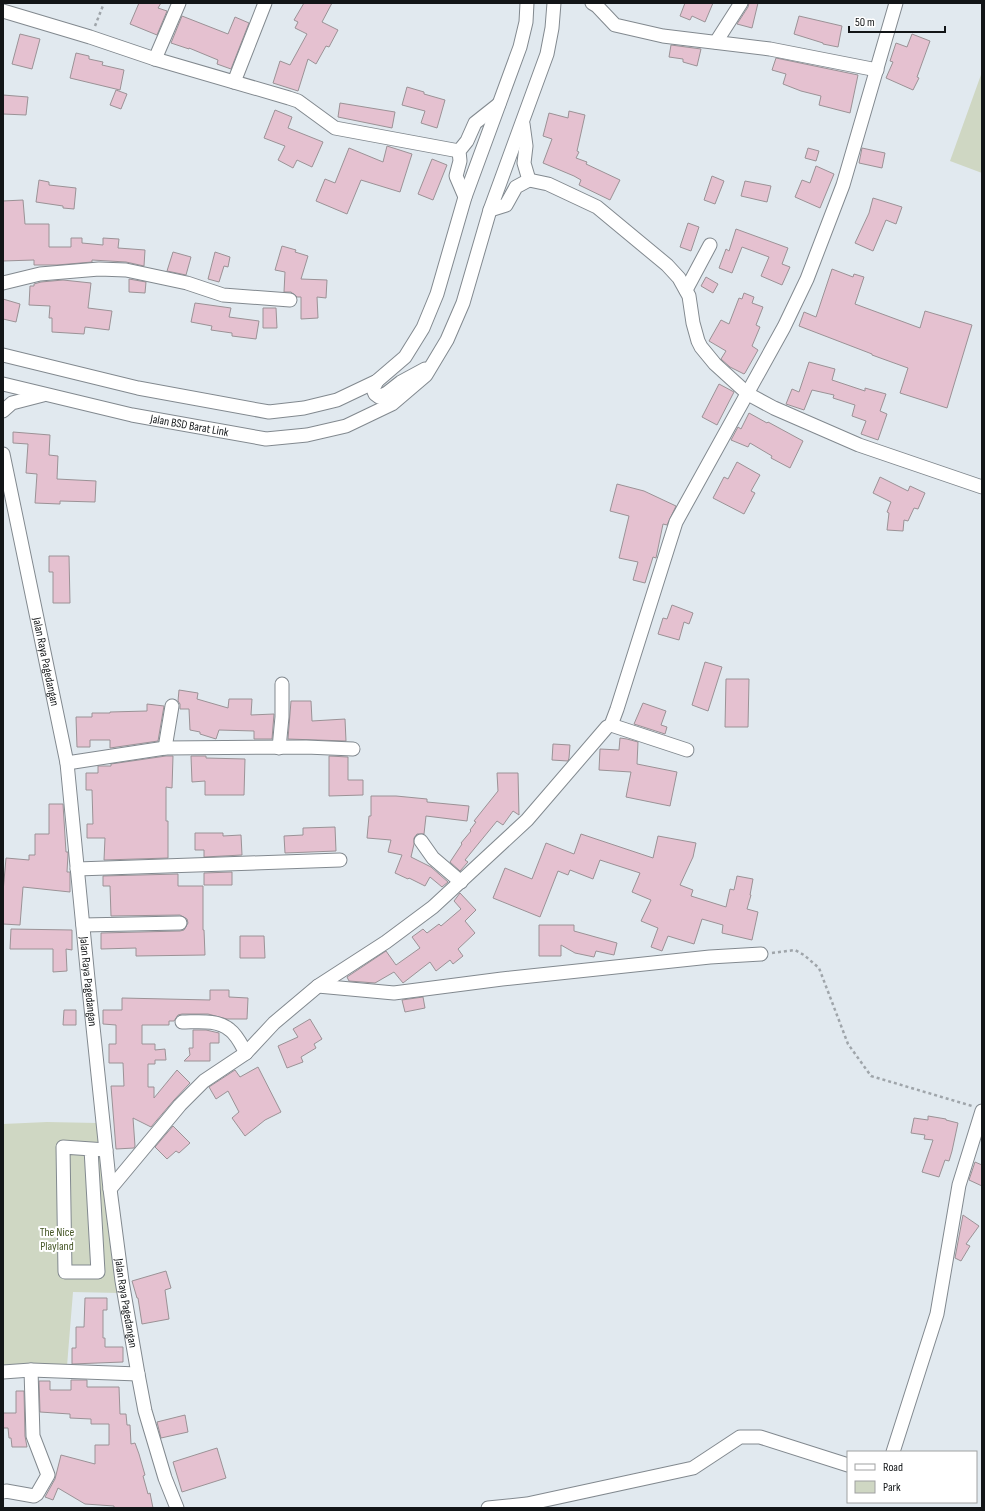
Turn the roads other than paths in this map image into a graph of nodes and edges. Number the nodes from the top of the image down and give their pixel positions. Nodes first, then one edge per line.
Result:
1 (179, 3) edge
2 (265, 3) edge
3 (527, 3) edge
4 (554, 3) edge
5 (592, 3) edge
6 (741, 3) edge
7 (896, 3) edge
8 (3, 11) edge
9 (716, 42) junction
10 (155, 59) junction
11 (878, 70) junction
12 (234, 82) junction
13 (499, 104) junction
14 (523, 122) junction
15 (459, 151) junction
16 (529, 180) junction
17 (465, 197) junction
18 (490, 210) junction
19 (710, 245) dead end
20 (3, 283) edge
21 (686, 290) junction
22 (290, 300) dead end
23 (3, 355) edge
24 (432, 366) junction
25 (377, 381) junction
26 (3, 384) edge
27 (46, 394) junction
28 (748, 394) junction
29 (3, 411) edge
30 (3, 454) edge
31 (982, 487) edge
32 (282, 684) dead end
33 (172, 706) dead end
34 (611, 725) junction
35 (164, 748) junction
36 (279, 748) junction
37 (353, 748) dead end
38 (687, 750) dead end
39 (67, 763) junction
40 (421, 841) dead end
41 (340, 860) dead end
42 (77, 869) junction
43 (461, 882) junction
44 (180, 923) dead end
45 (84, 925) junction
46 (761, 954) road end
47 (318, 986) junction
48 (182, 1022) dead end
49 (246, 1053) junction
50 (978, 1109) edge
51 (91, 1149) junction
52 (106, 1150) junction
53 (110, 1189) junction
54 (30, 1370) junction
55 (3, 1372) edge
56 (138, 1374) junction
57 (893, 1451) edge
58 (847, 1465) edge
59 (3, 1492) edge
60 (177, 1508) edge
61 (488, 1508) edge

1 - 10 street
2 - 12 street
3 - 13 street
4 - 14 street, Jalan BSD Barat Link
5 - 9 street
6 - 9 street
7 - 11 street
8 - 10 street
9 - 11 street
10 - 12 street
11 - 28 street
12 - 15 street
13 - 15 street
13 - 17 street
14 - 16 street
14 - 18 street, Jalan BSD Barat Link
15 - 17 street
16 - 18 street
16 - 21 street
17 - 25 street
18 - 24 street, Jalan BSD Barat Link
19 - 21 street
20 - 22 street
21 - 28 street
23 - 25 street
24 - 25 street
24 - 27 street, Jalan BSD Barat Link
26 - 27 street, Jalan BSD Barat Link
27 - 29 street
28 - 31 street
28 - 34 street
30 - 39 street, Jalan Raya Pagedangan
32 - 36 street
33 - 35 street
34 - 38 street
34 - 43 street
35 - 36 street
35 - 39 street
36 - 37 street
39 - 42 street, Jalan Raya Pagedangan
40 - 43 street
41 - 42 street
42 - 45 street, Jalan Raya Pagedangan
43 - 47 street
44 - 45 street
45 - 52 street, Jalan Raya Pagedangan
46 - 47 street
47 - 49 street
48 - 49 street
49 - 53 street
50 - 57 street
51 - 51 street
51 - 52 street
52 - 53 street, Jalan Raya Pagedangan
53 - 56 street, Jalan Raya Pagedangan
54 - 55 street
54 - 56 street
54 - 59 street
56 - 60 street, Jalan Raya Pagedangan
58 - 61 street

